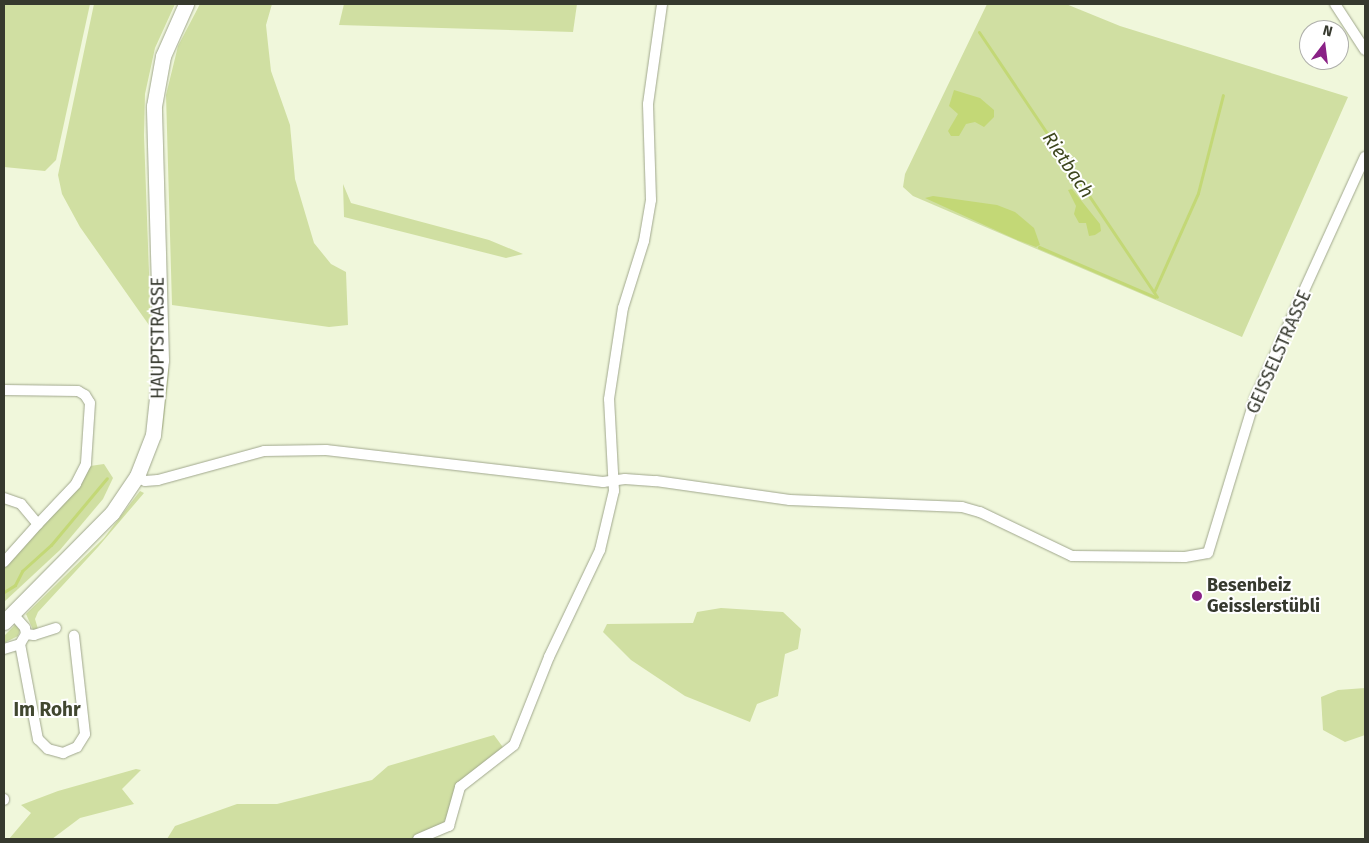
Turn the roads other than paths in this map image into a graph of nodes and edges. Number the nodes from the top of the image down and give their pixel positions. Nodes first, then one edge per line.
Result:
1 (186, 4) edge
2 (662, 4) edge
3 (1335, 4) edge
4 (1365, 50) edge
5 (1365, 157) edge
6 (4, 390) edge
7 (137, 476) junction
8 (613, 480) junction
9 (4, 498) edge
10 (38, 524) junction
11 (4, 562) edge
12 (8, 617) edge
13 (56, 628) dead end
14 (26, 634) junction
15 (74, 636) dead end
16 (20, 644) junction
17 (4, 649) edge
18 (418, 839) edge

1 - 7 main road, HAUPTSTRASSE
2 - 8 street
3 - 4 street
5 - 8 street, GEISSELSTRASSE
6 - 10 street
7 - 8 street
7 - 12 main road, HAUPTSTRASSE
8 - 18 street
9 - 10 street
10 - 11 street
12 - 14 street
13 - 14 street
14 - 16 street
15 - 16 street
16 - 17 street

